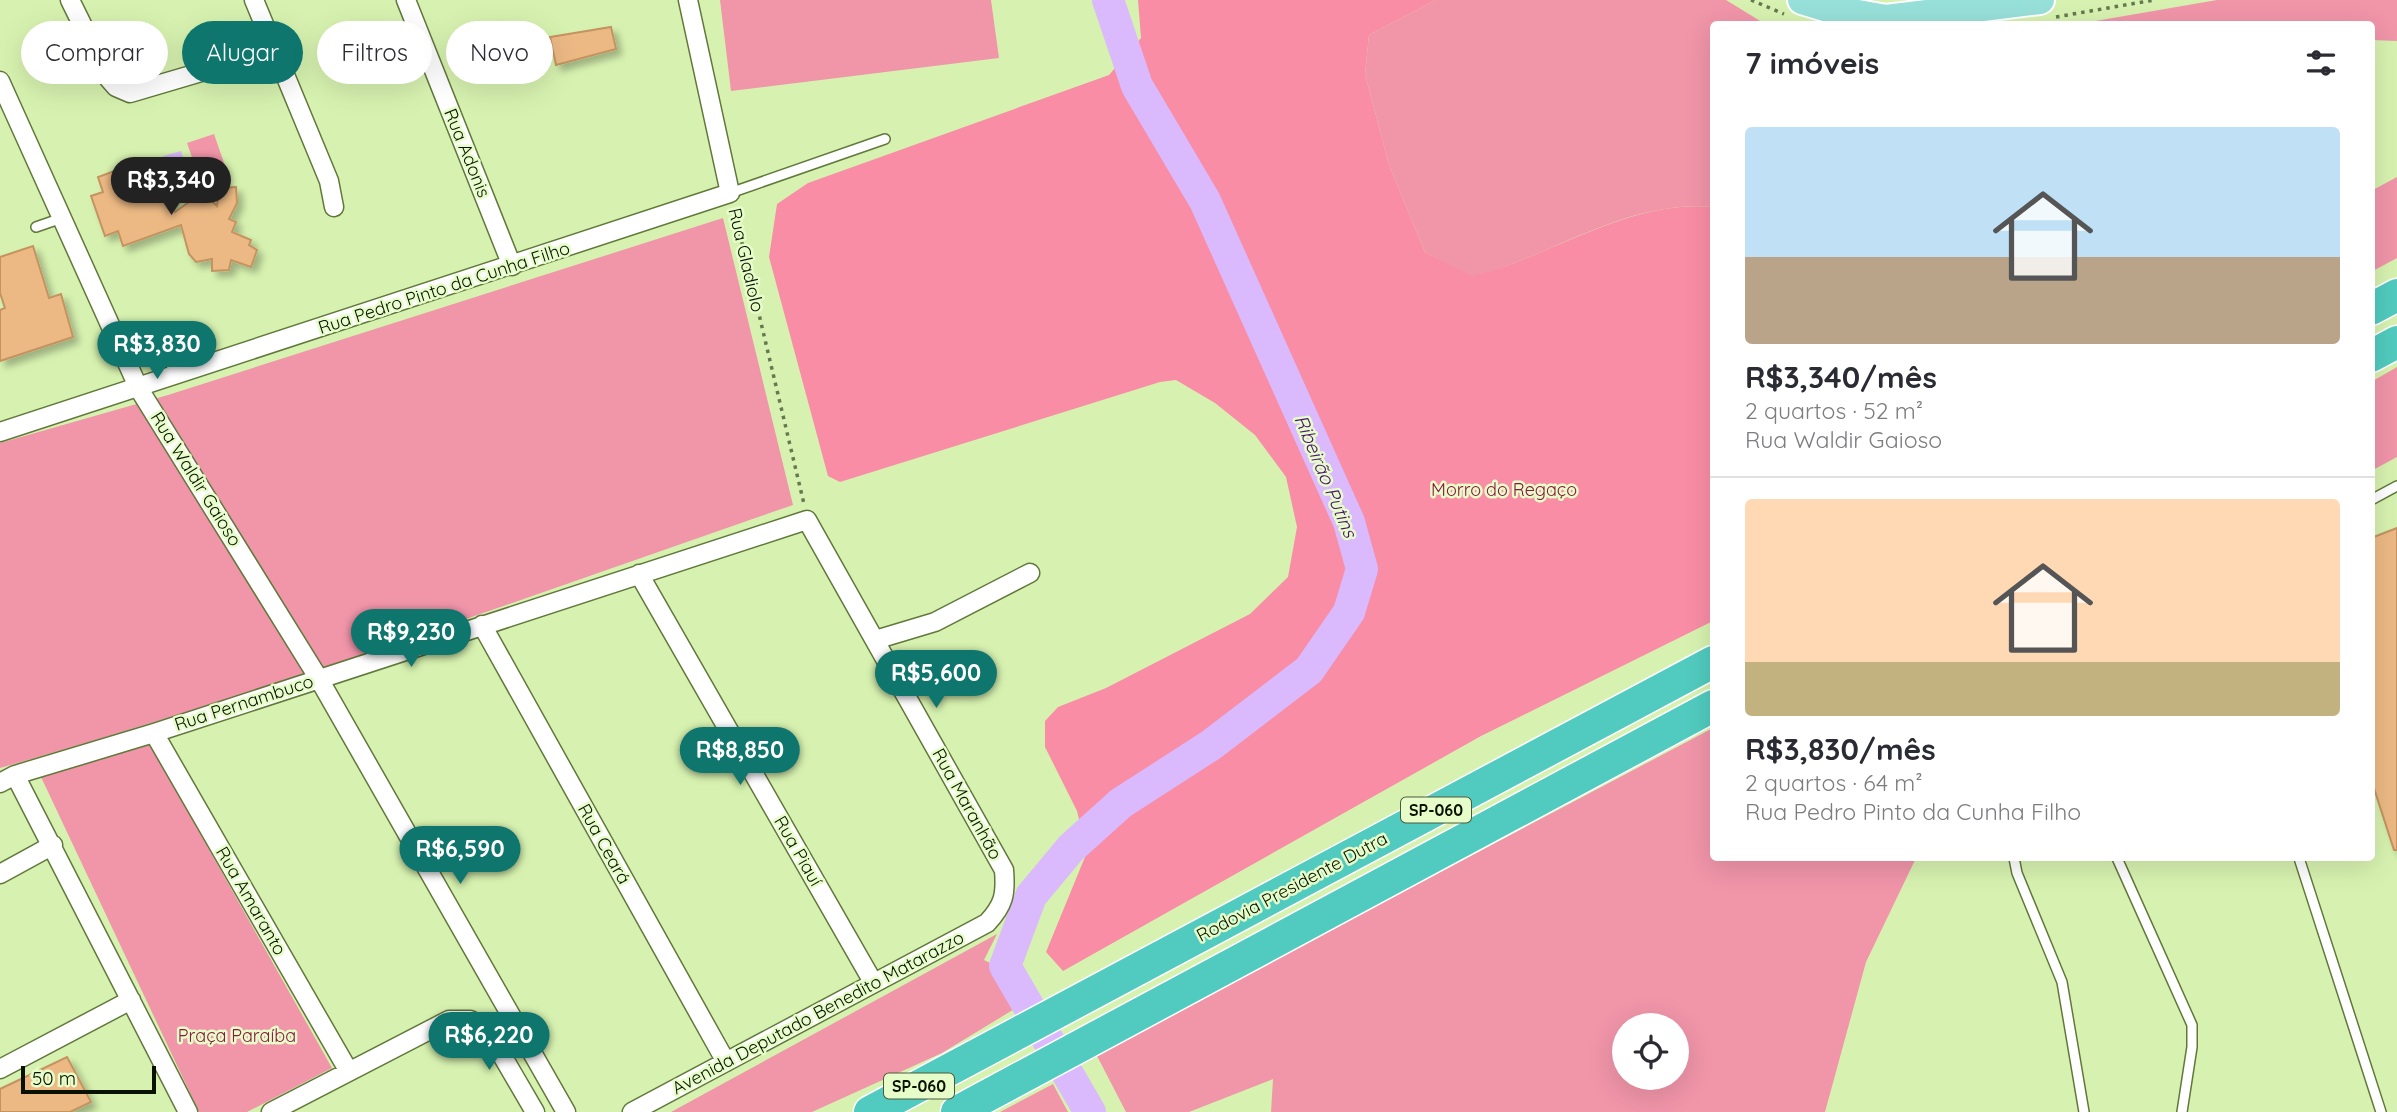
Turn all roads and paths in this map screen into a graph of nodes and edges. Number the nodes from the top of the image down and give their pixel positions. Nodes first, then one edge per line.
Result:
1 (70, 0) edge
2 (254, 0) edge
3 (406, 0) edge
4 (688, 0) edge
5 (1802, 0) edge
6 (2154, 0) edge
7 (2046, 9) edge
8 (263, 21) edge
9 (182, 78) edge
10 (0, 81) edge
11 (290, 84) edge
12 (4, 102) edge
13 (885, 139) dead end
14 (730, 193) junction
15 (334, 207) dead end
16 (62, 218) junction
17 (36, 227) dead end
18 (512, 266) junction
19 (2397, 295) edge
20 (2375, 307) edge
21 (154, 333) dead end
22 (2397, 342) edge
23 (2375, 354) edge
24 (177, 376) junction
25 (139, 389) junction
26 (0, 432) edge
27 (2397, 486) edge
28 (2375, 498) edge
29 (807, 520) junction
30 (1030, 573) dead end
31 (639, 574) junction
32 (482, 625) junction
33 (875, 640) junction
34 (1710, 664) edge
35 (319, 679) junction
36 (1710, 708) edge
37 (154, 733) junction
38 (8, 779) edge
39 (53, 845) junction
40 (2015, 861) edge
41 (2117, 861) edge
42 (2300, 861) edge
43 (0, 874) edge
44 (1001, 909) joint
45 (873, 982) junction
46 (131, 1000) junction
47 (726, 1062) junction
48 (0, 1069) edge
49 (348, 1070) junction
50 (188, 1112) edge
51 (271, 1112) edge
52 (535, 1112) edge
53 (566, 1112) edge
54 (632, 1112) edge
55 (870, 1112) edge
56 (957, 1112) edge
57 (2084, 1112) edge
58 (2182, 1112) edge
59 (2381, 1112) edge

1 - 9 street
2 - 8 street
3 - 18 street, Rua Adonis
4 - 14 street, Rua Gladiolo
5 - 7 main road
6 - 7 path
10 - 12 street, Rua Waldir Gaioso
11 - 15 street
12 - 16 street, Rua Waldir Gaioso
13 - 14 lane, Rua Pedro Pinto da Cunha Filho
14 - 18 street, Rua Pedro Pinto da Cunha Filho
14 - 29 path, Rua Gladiolo
16 - 17 lane
16 - 25 street, Rua Waldir Gaioso
18 - 24 street, Rua Pedro Pinto da Cunha Filho
19 - 20 highway
21 - 24 lane
22 - 23 highway
24 - 25 street, Rua Pedro Pinto da Cunha Filho
25 - 26 street, Rua Pedro Pinto da Cunha Filho
25 - 35 street, Rua Waldir Gaioso
27 - 28 lane
29 - 31 street, Rua Pernambuco
29 - 33 street, Rua Maranhão
30 - 33 street
31 - 32 street, Rua Pernambuco
31 - 45 street, Rua Piauí
32 - 35 street, Rua Pernambuco
32 - 47 street, Rua Ceará
33 - 44 street, Rua Maranhão
34 - 55 highway, Rodovia Presidente Dutra / SP-060
35 - 37 street, Rua Pernambuco
35 - 53 street, Rua Waldir Gaioso
36 - 56 highway, SP-060
37 - 38 street, Rua Pernambuco
37 - 49 street, Rua Amaranto
38 - 39 street
39 - 43 street
39 - 46 street
40 - 57 lane
41 - 58 lane
42 - 59 lane
44 - 45 street, Avenida Deputado Benedito Matarazzo
45 - 47 street, Avenida Deputado Benedito Matarazzo
46 - 48 street
46 - 50 street
47 - 54 street, Avenida Deputado Benedito Matarazzo
49 - 51 street
49 - 52 street

